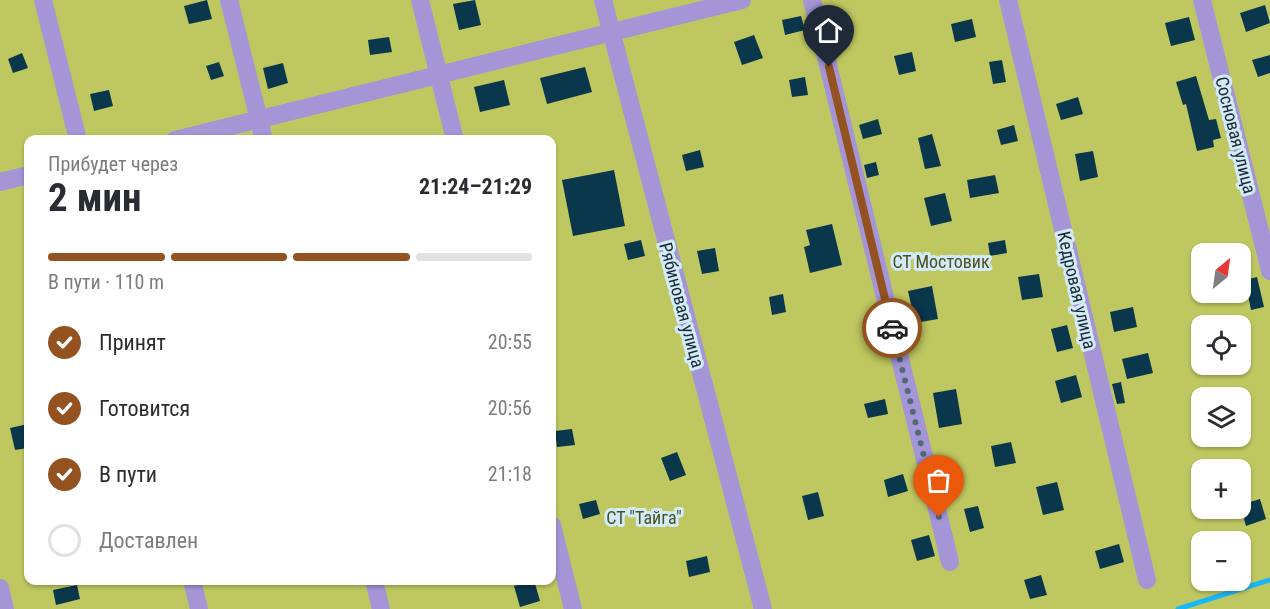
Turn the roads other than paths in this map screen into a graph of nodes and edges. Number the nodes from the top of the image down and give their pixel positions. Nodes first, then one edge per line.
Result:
1 (43, 0) edge
2 (229, 0) edge
3 (420, 0) edge
4 (603, 0) edge
5 (742, 0) edge
6 (812, 0) edge
7 (1008, 0) edge
8 (1202, 0) edge
9 (610, 32) junction
10 (439, 74) junction
11 (259, 119) junction
12 (77, 135) edge
13 (195, 135) edge
14 (263, 135) edge
15 (454, 135) edge
16 (24, 176) edge
17 (0, 182) edge
18 (1270, 271) edge
19 (556, 541) edge
20 (950, 562) dead end
21 (1147, 580) dead end
22 (193, 585) edge
23 (375, 585) edge
24 (0, 588) edge
25 (5, 609) edge
26 (199, 609) edge
27 (381, 609) edge
28 (573, 609) edge
29 (762, 609) edge

1 - 12 street
2 - 11 street
3 - 10 street
4 - 9 street, Рябиновая улица
5 - 9 street
6 - 20 street
7 - 21 street, Кедровая улица
8 - 18 street, Сосновая улица
9 - 10 street
9 - 29 street, Рябиновая улица
10 - 11 street
10 - 15 street
11 - 13 street
11 - 14 street
16 - 17 street
19 - 28 street
22 - 26 street
23 - 27 street
24 - 25 street

